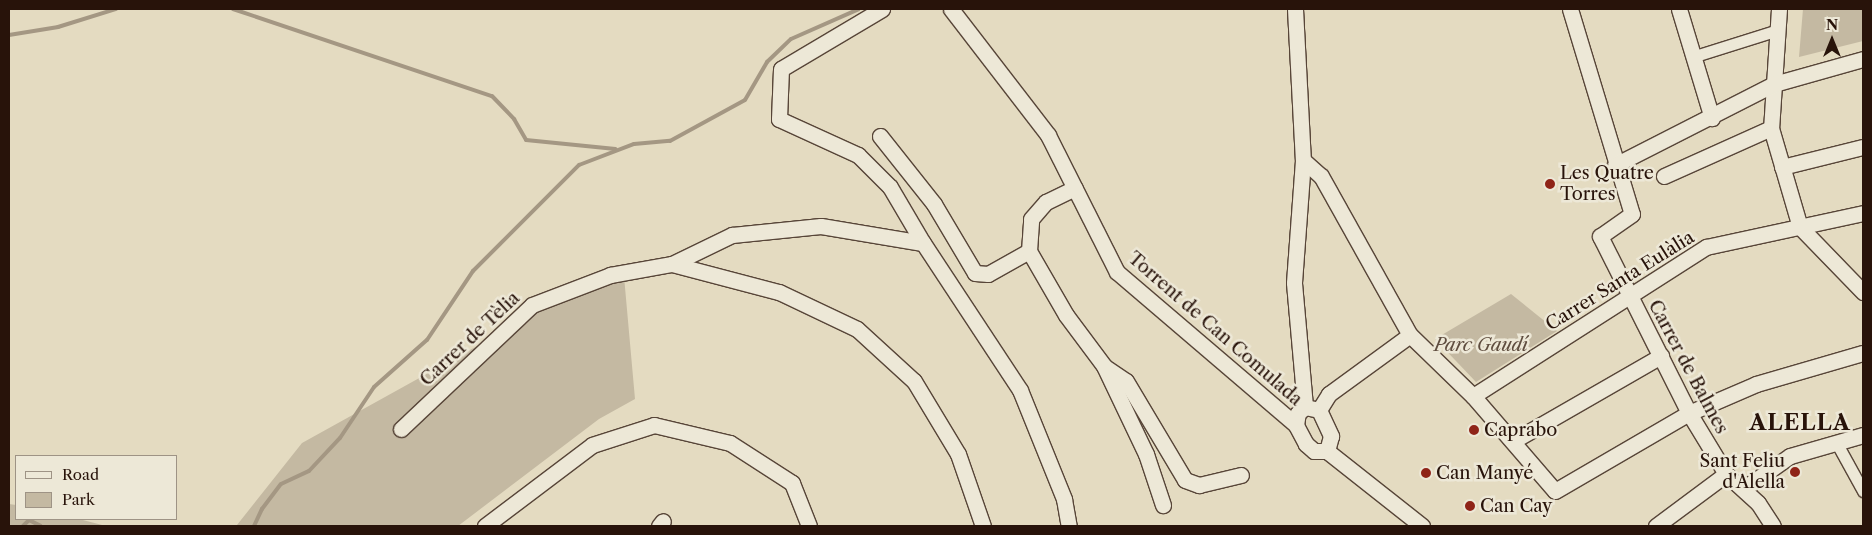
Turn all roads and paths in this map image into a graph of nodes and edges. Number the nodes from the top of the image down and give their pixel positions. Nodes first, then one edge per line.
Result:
1 (882, 9) edge
2 (951, 9) edge
3 (1296, 9) edge
4 (1570, 9) edge
5 (1679, 9) edge
6 (1779, 9) edge
7 (1778, 30) junction
8 (1692, 57) junction
9 (1863, 59) edge
10 (1774, 84) junction
11 (1712, 118) junction
12 (1772, 128) junction
13 (880, 136) dead end
14 (1863, 147) edge
15 (1303, 160) junction
16 (1615, 166) junction
17 (1782, 167) junction
18 (1664, 176) dead end
19 (1075, 188) junction
20 (1863, 213) edge
21 (1800, 227) junction
22 (923, 243) junction
23 (1029, 251) junction
24 (672, 264) junction
25 (1862, 289) edge
26 (1630, 296) junction
27 (1410, 335) junction
28 (1863, 353) edge
29 (1661, 356) junction
30 (1104, 366) junction
31 (1473, 396) junction
32 (1312, 409) junction
33 (1688, 413) junction
34 (1296, 425) junction
35 (401, 429) dead end
36 (1863, 435) edge
37 (1513, 441) junction
38 (1834, 443) junction
39 (1327, 450) junction
40 (1726, 474) junction
41 (1241, 475) dead end
42 (1744, 489) junction
43 (1863, 491) edge
44 (1163, 505) dead end
45 (486, 526) edge
46 (809, 526) edge
47 (983, 526) edge
48 (1069, 526) edge
49 (1422, 526) edge
50 (1656, 526) edge
51 (1773, 526) edge

1 - 22 street
2 - 19 street, Torrent de Can Comulada
3 - 15 street
4 - 16 street
5 - 8 street
6 - 7 street
7 - 8 street
7 - 10 street
8 - 11 street
9 - 10 street
10 - 11 street
10 - 12 street
11 - 16 street
12 - 17 street
12 - 18 street
13 - 23 street
14 - 17 street
15 - 27 street
15 - 32 street
16 - 26 street, Carrer de Balmes
17 - 21 street
19 - 23 street
19 - 34 street, Torrent de Can Comulada
20 - 21 street, Carrer Santa Eulàlia
21 - 25 street
21 - 26 street, Carrer Santa Eulàlia
22 - 24 street
22 - 48 street
23 - 30 street
24 - 35 street, Carrer de Tèlia
24 - 47 street, Carrer de Tèlia
26 - 29 street, Carrer de Balmes
26 - 31 street, Carrer Santa Eulàlia
27 - 31 street
27 - 32 street
28 - 33 street
29 - 33 street, Carrer de Balmes
29 - 37 street
30 - 41 street
30 - 44 street
31 - 37 street
32 - 34 street
32 - 39 street
33 - 37 street
33 - 40 street, Carrer de Balmes
34 - 39 street, Torrent de Can Comulada
36 - 38 street
38 - 42 street
38 - 43 street
39 - 49 street
40 - 42 street, Carrer de Balmes
40 - 50 street
42 - 51 street, Carrer de Balmes
45 - 46 street

